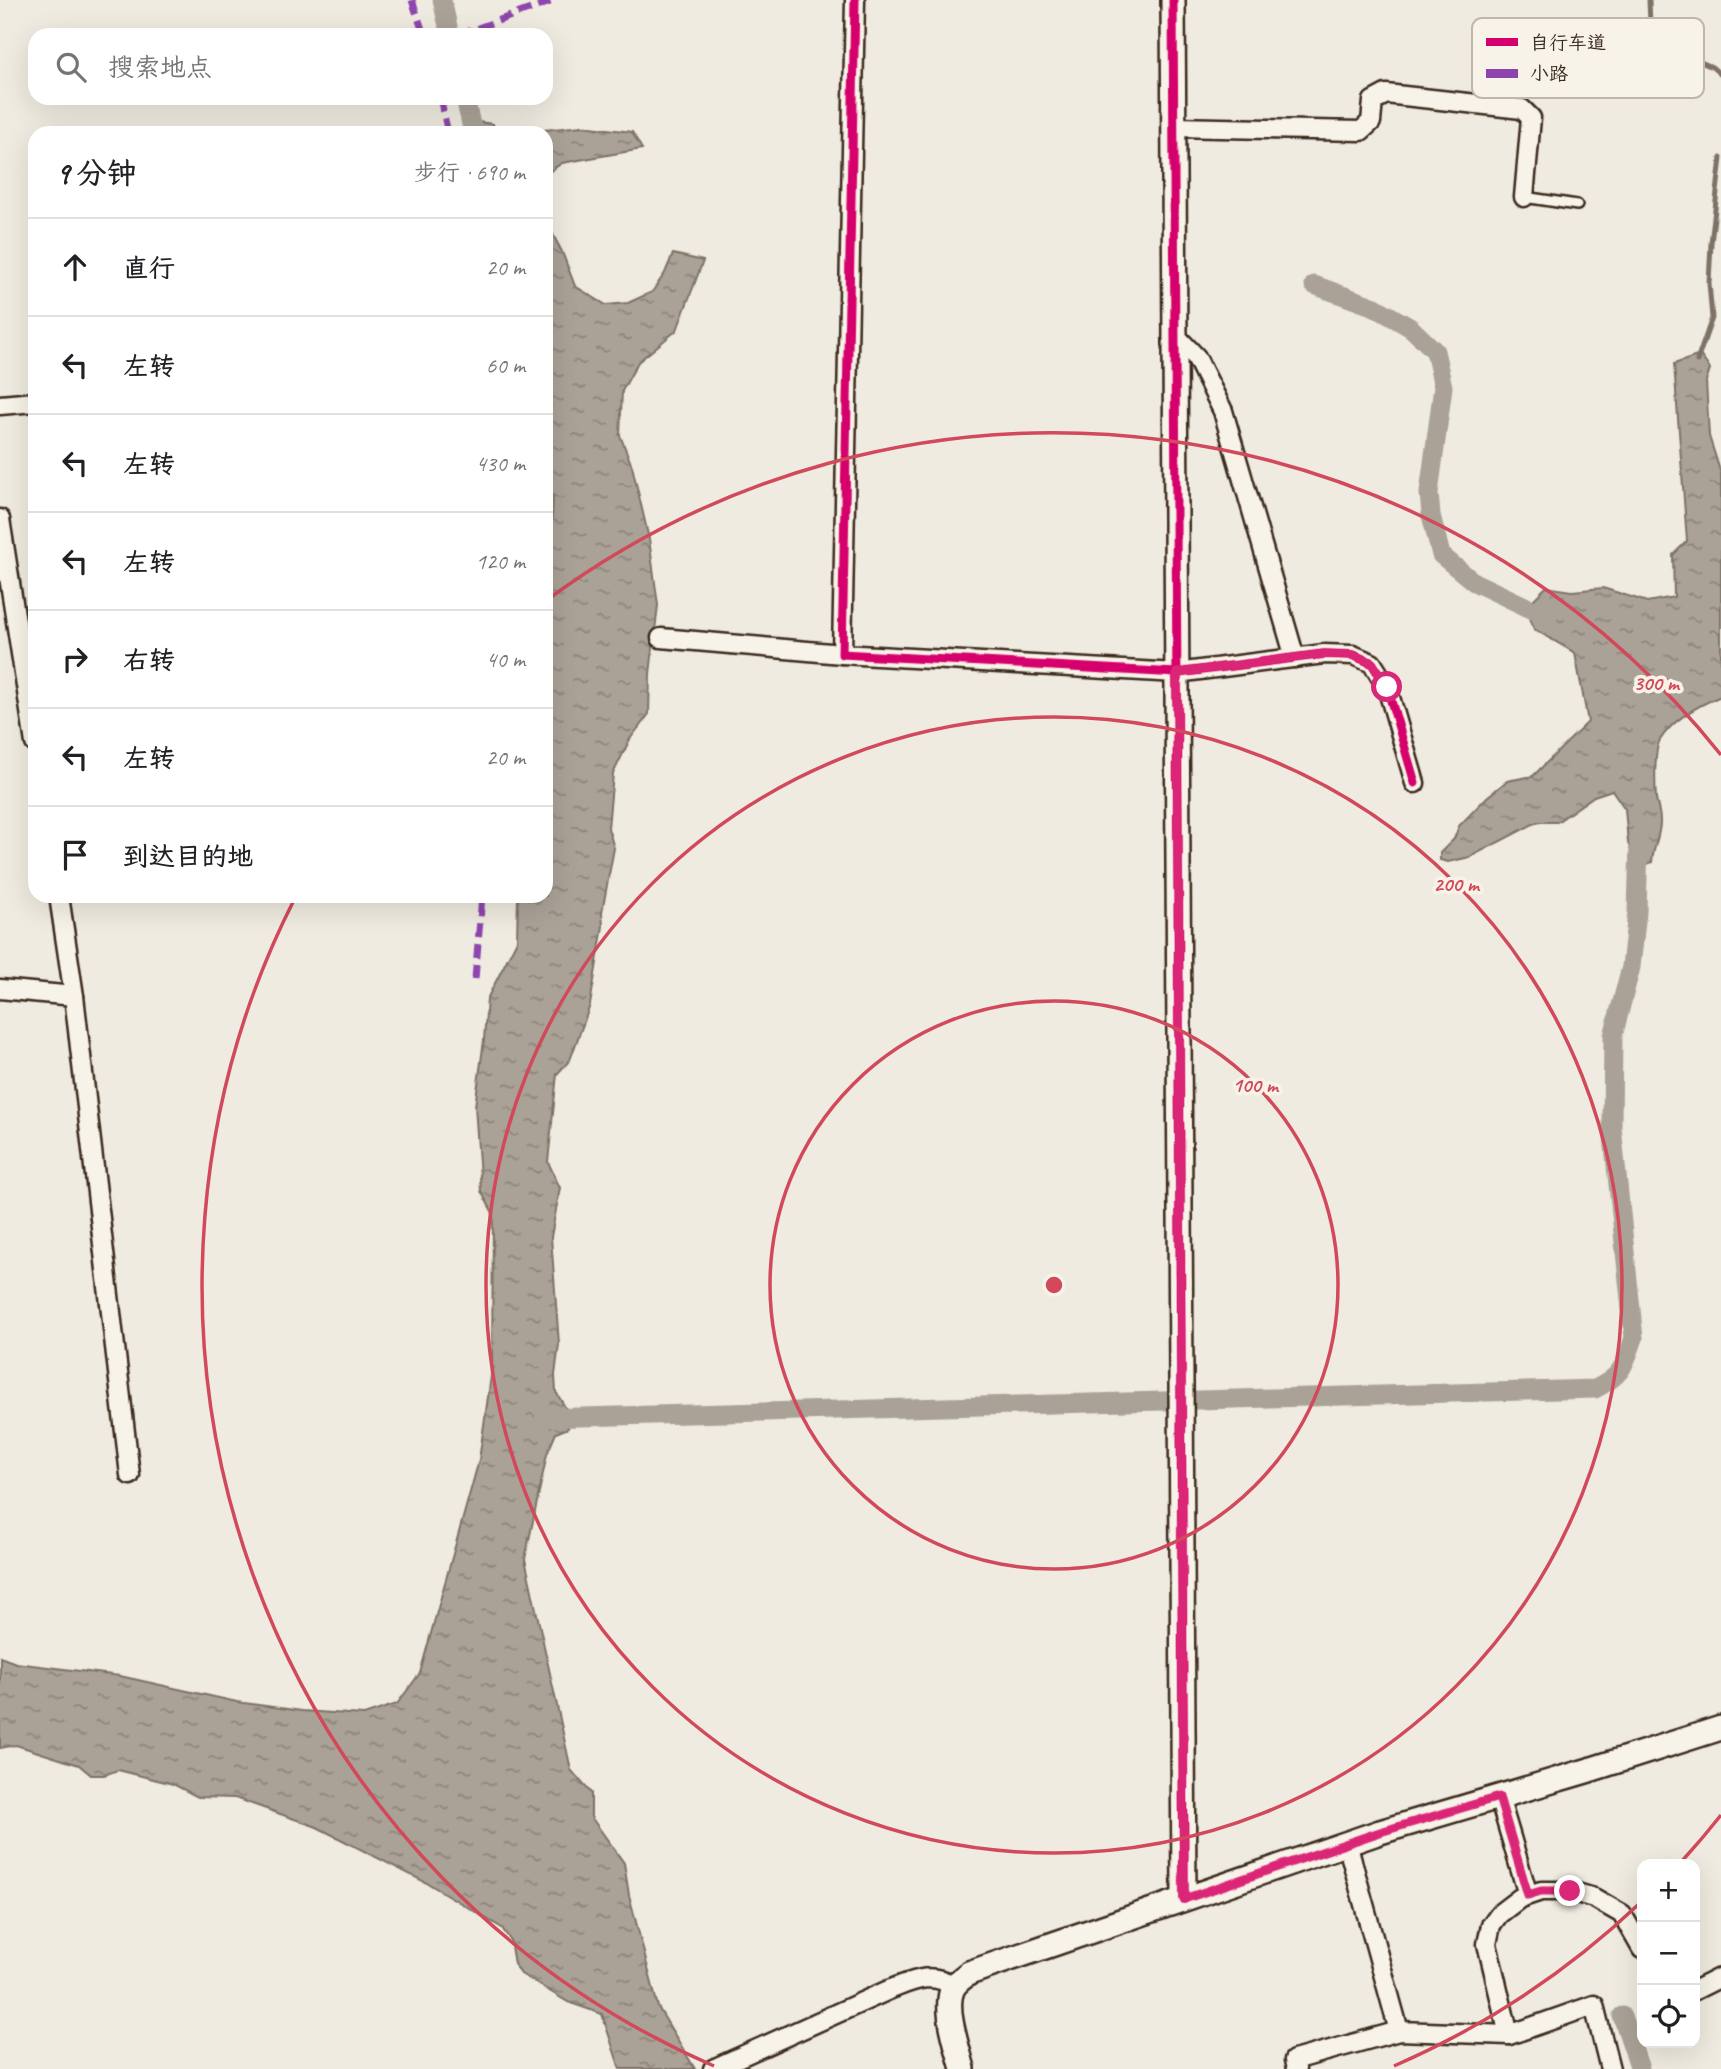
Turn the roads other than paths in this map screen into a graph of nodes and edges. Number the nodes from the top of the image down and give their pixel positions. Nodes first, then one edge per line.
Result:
1 (855, 0) edge
2 (1173, 0) edge
3 (1173, 127) junction
4 (1524, 197) joint
5 (1577, 205) dead end
6 (1175, 335) junction
7 (28, 403) edge
8 (0, 405) edge
9 (0, 519) edge
10 (661, 638) dead end
11 (842, 654) junction
12 (1295, 658) junction
13 (1177, 673) junction
14 (28, 698) edge
15 (1415, 783) dead end
16 (60, 903) edge
17 (0, 989) edge
18 (74, 996) junction
19 (130, 1475) dead end
20 (1721, 1728) edge
21 (1499, 1797) junction
22 (1347, 1843) junction
23 (1528, 1895) junction
24 (1184, 1899) junction
25 (1637, 1940) edge
26 (1721, 1977) edge
27 (954, 1985) junction
28 (1700, 1988) edge
29 (1399, 2031) junction
30 (1509, 2035) junction
31 (713, 2069) edge
32 (963, 2069) edge
33 (1296, 2069) edge
34 (1610, 2069) edge

1 - 11 street
2 - 3 street
3 - 4 street
3 - 6 street
4 - 5 lane
6 - 12 street
6 - 13 street
7 - 8 street
9 - 14 street
10 - 11 street
11 - 13 street
12 - 13 street
12 - 15 street
13 - 24 street
16 - 18 street
17 - 18 street
18 - 19 street
20 - 21 street
21 - 22 street
21 - 23 street
22 - 24 street
22 - 29 street
23 - 25 street
23 - 30 street
24 - 27 street
26 - 28 street
27 - 31 street
27 - 32 street
29 - 30 street
29 - 33 street
30 - 34 street

